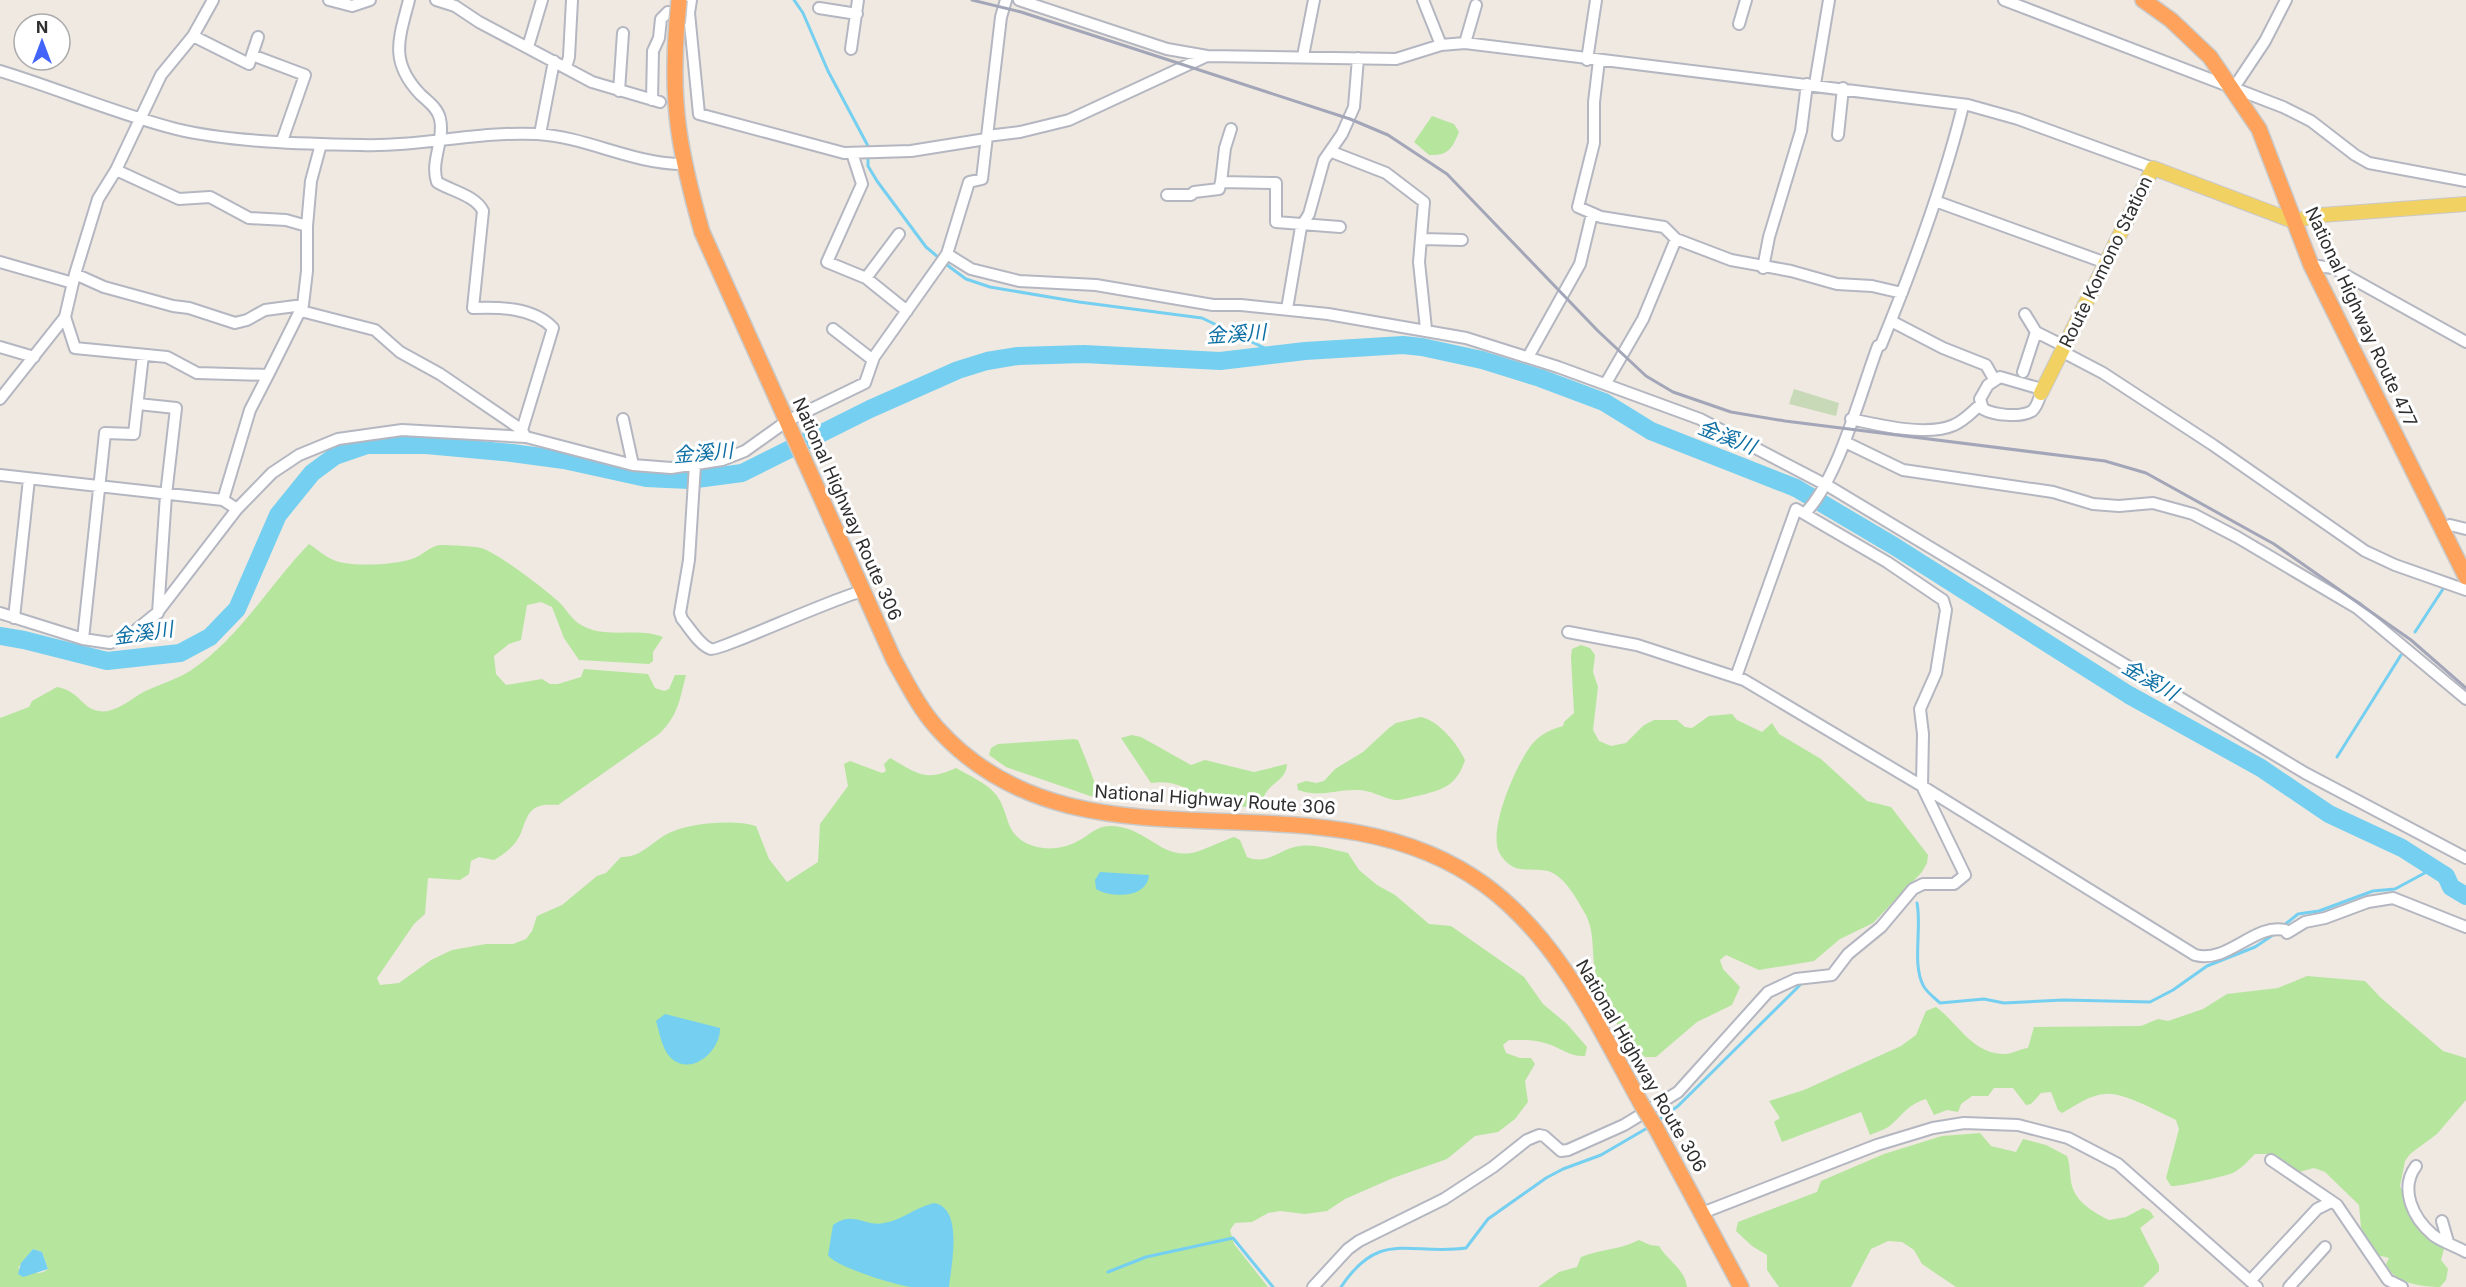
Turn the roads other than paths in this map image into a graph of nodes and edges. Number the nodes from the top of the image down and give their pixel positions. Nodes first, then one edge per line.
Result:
1 (213, 0) edge
2 (329, 0) edge
3 (370, 0) edge
4 (409, 0) edge
5 (436, 0) edge
6 (542, 0) edge
7 (572, 0) edge
8 (679, 0) edge
9 (691, 0) edge
10 (858, 0) edge
11 (1006, 0) edge
12 (1020, 0) edge
13 (1314, 0) edge
14 (1423, 0) edge
15 (1596, 0) edge
16 (1746, 0) edge
17 (1829, 0) edge
18 (2004, 0) edge
19 (2143, 0) edge
20 (2286, 0) edge
21 (456, 3) edge
22 (1476, 5) dead end
23 (819, 8) dead end
24 (857, 14) junction
25 (683, 18) junction
26 (1739, 24) dead end
27 (622, 33) dead end
28 (193, 36) junction
29 (258, 38) dead end
30 (1465, 43) junction
31 (1440, 45) junction
32 (528, 47) junction
33 (851, 49) dead end
34 (252, 55) junction
35 (1207, 56) junction
36 (1303, 56) junction
37 (1358, 58) junction
38 (1587, 60) junction
39 (1599, 60) junction
40 (554, 61) junction
41 (566, 67) junction
42 (0, 71) edge
43 (1811, 84) junction
44 (1843, 87) junction
45 (2233, 89) junction
46 (619, 91) junction
47 (1963, 106) junction
48 (139, 117) junction
49 (1232, 129) dead end
50 (540, 134) junction
51 (1838, 135) dead end
52 (986, 137) junction
53 (282, 141) junction
54 (440, 141) junction
55 (321, 144) junction
56 (1332, 152) junction
57 (856, 153) junction
58 (683, 164) junction
59 (2153, 168) junction
60 (116, 170) junction
61 (2466, 181) edge
62 (1221, 182) junction
63 (1167, 195) dead end
64 (1935, 201) junction
65 (2466, 204) edge
66 (1592, 214) junction
67 (2293, 221) junction
68 (1304, 222) junction
69 (308, 226) junction
70 (1340, 227) dead end
71 (900, 234) dead end
72 (1422, 239) junction
73 (1676, 239) junction
74 (1462, 240) dead end
75 (943, 259) junction
76 (0, 262) edge
77 (2106, 263) junction
78 (2311, 265) junction
79 (1764, 268) junction
80 (74, 278) junction
81 (866, 278) junction
82 (1902, 293) junction
83 (302, 308) junction
84 (1287, 309) junction
85 (907, 310) junction
86 (2025, 314) dead end
87 (65, 317) junction
88 (1891, 321) junction
89 (834, 329) dead end
90 (1423, 330) junction
91 (2036, 332) junction
92 (2466, 342) edge
93 (0, 347) edge
94 (2063, 348) junction
95 (143, 355) junction
96 (34, 357) junction
97 (1528, 357) junction
98 (873, 360) junction
99 (2023, 372) dead end
100 (268, 375) junction
101 (1994, 379) junction
102 (1605, 383) junction
103 (2041, 393) junction
104 (0, 399) edge
105 (138, 404) junction
106 (1980, 405) junction
107 (623, 419) dead end
108 (1851, 419) junction
109 (789, 427) junction
110 (524, 434) junction
111 (1845, 442) junction
112 (633, 465) junction
113 (695, 467) junction
114 (0, 476) edge
115 (29, 479) junction
116 (99, 485) junction
117 (1822, 485) junction
118 (166, 495) junction
119 (223, 500) junction
120 (237, 508) junction
121 (1807, 511) junction
122 (2450, 525) dead end
123 (2466, 529) edge
124 (2466, 577) edge
125 (2466, 590) edge
126 (862, 591) junction
127 (0, 613) edge
128 (158, 613) junction
129 (14, 618) junction
130 (1568, 632) dead end
131 (83, 639) junction
132 (1736, 677) junction
133 (2466, 699) edge
134 (1922, 786) junction
135 (2466, 858) edge
136 (2466, 927) edge
137 (2271, 1160) dead end
138 (2416, 1166) dead end
139 (2331, 1202) junction
140 (1702, 1213) junction
141 (2442, 1221) dead end
142 (2448, 1242) junction
143 (2325, 1247) dead end
144 (2466, 1252) edge
145 (2254, 1284) edge
146 (1313, 1287) edge
147 (1741, 1287) edge
148 (2289, 1287) edge
149 (2402, 1287) edge

1 - 28 street
2 - 3 street
4 - 54 street
5 - 21 street
6 - 32 street
7 - 41 street
8 - 25 highway, National Highway Route 306, bridge
9 - 25 street
10 - 24 street
11 - 52 street
12 - 35 street
13 - 36 street
14 - 31 street
15 - 38 street
16 - 26 street
17 - 43 street
18 - 45 street
19 - 45 highway, National Highway Route 477
20 - 45 street
21 - 32 street
22 - 30 street
23 - 24 street
24 - 33 street
25 - 46 street
25 - 57 street
25 - 58 highway, National Highway Route 306
27 - 46 street
28 - 34 street
28 - 48 street
29 - 34 street
30 - 31 street
30 - 38 street
31 - 37 street
32 - 40 street
34 - 53 street
35 - 36 street
35 - 52 street
36 - 37 street
37 - 56 street
38 - 39 street
39 - 43 street
39 - 66 street
40 - 41 street
40 - 50 street
41 - 46 street
42 - 48 street
43 - 44 street
43 - 79 street
44 - 47 street
44 - 51 street
45 - 61 street
45 - 67 highway, National Highway Route 477
47 - 59 street
47 - 64 street
48 - 53 street
48 - 60 street
49 - 62 street
50 - 54 street
50 - 58 street
52 - 57 street
52 - 75 street
53 - 55 street
54 - 55 street
54 - 110 street
55 - 69 street
56 - 68 street
56 - 72 street
57 - 81 street
58 - 109 highway, National Highway Route 306
59 - 67 main road, Route Komono Station
59 - 77 main road, Route Komono Station
60 - 69 street
60 - 80 street
62 - 63 street
62 - 68 street
64 - 77 street
64 - 82 street
65 - 67 main road
66 - 73 street
66 - 97 street
67 - 78 highway, National Highway Route 477
68 - 70 street
68 - 84 street
69 - 83 street
71 - 81 street
72 - 74 street
72 - 90 street
73 - 79 street
73 - 102 street
75 - 84 street
75 - 85 street
76 - 80 street
77 - 94 main road, Route Komono Station
78 - 92 street
78 - 124 highway, National Highway Route 477
79 - 82 street
80 - 83 street
80 - 87 street
81 - 85 street
82 - 88 street
83 - 100 street
83 - 110 street
84 - 90 street
85 - 98 street
86 - 91 street
87 - 95 street
87 - 96 street
88 - 101 street
88 - 108 street
89 - 98 street
90 - 97 street
91 - 94 street
91 - 99 street
93 - 96 street
94 - 103 main road, Route Komono Station
94 - 125 street
95 - 100 street
95 - 105 street
96 - 104 street
97 - 102 street
98 - 109 street
100 - 119 street
101 - 103 street
101 - 106 street
102 - 117 street
103 - 106 street
105 - 116 street
105 - 118 street
106 - 108 street
107 - 112 street
108 - 111 street
109 - 113 street
109 - 126 highway, National Highway Route 306
110 - 112 street
110 - 120 street
111 - 117 street
111 - 133 street
112 - 113 street
113 - 126 street
114 - 115 street
115 - 116 street
115 - 129 street
116 - 118 street
116 - 131 street
117 - 121 street
117 - 135 street
118 - 119 street
118 - 128 street
119 - 120 street
120 - 128 street
121 - 132 street
121 - 134 street
122 - 123 street
126 - 140 highway, National Highway Route 306, bridge
127 - 129 street
128 - 131 street
129 - 131 street
130 - 132 street
132 - 134 street
134 - 136 street
134 - 146 street
137 - 139 street
138 - 142 street
139 - 145 street
139 - 149 street
140 - 145 street
140 - 147 highway, National Highway Route 306
141 - 142 street
142 - 144 street
143 - 148 street

